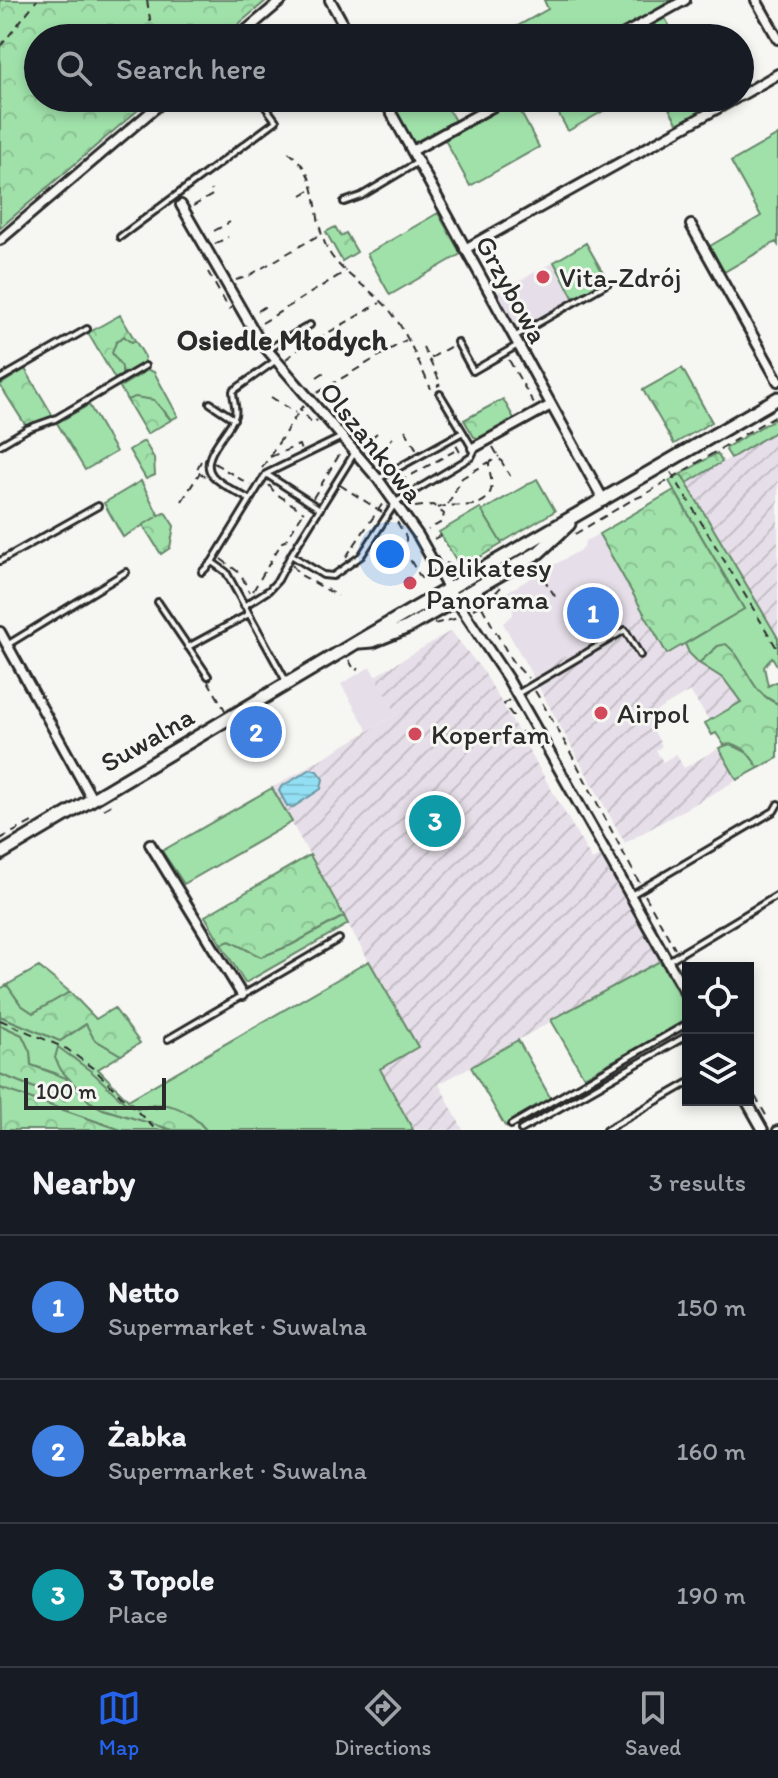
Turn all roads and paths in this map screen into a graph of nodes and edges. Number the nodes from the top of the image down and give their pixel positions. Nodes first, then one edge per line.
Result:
1 (37, 0) edge
2 (147, 0) edge
3 (282, 0) edge
4 (330, 0) edge
5 (685, 0) edge
6 (756, 0) edge
7 (774, 21) edge
8 (151, 24) edge
9 (254, 24) edge
10 (343, 24) edge
11 (642, 24) edge
12 (778, 39) edge
13 (0, 47) edge
14 (778, 74) edge
15 (754, 88) edge
16 (151, 112) edge
17 (269, 112) edge
18 (391, 112) edge
19 (483, 112) edge
20 (711, 112) edge
21 (412, 151) junction
22 (288, 152) dead end
23 (418, 162) junction
24 (314, 188) junction
25 (211, 190) dead end
26 (302, 195) dead end
27 (175, 196) junction
28 (344, 202) dead end
29 (183, 208) junction
30 (230, 222) dead end
31 (691, 225) dead end
32 (214, 231) dead end
33 (322, 233) junction
34 (120, 237) dead end
35 (228, 237) dead end
36 (0, 240) edge
37 (206, 249) junction
38 (465, 249) junction
39 (347, 271) junction
40 (225, 283) junction
41 (608, 283) dead end
42 (381, 302) junction
43 (269, 304) dead end
44 (258, 311) dead end
45 (262, 323) joint
46 (310, 325) dead end
47 (87, 329) dead end
48 (252, 329) junction
49 (406, 340) junction
50 (516, 341) junction
51 (457, 342) joint
52 (423, 347) dead end
53 (267, 350) junction
54 (506, 353) junction
55 (430, 358) junction
56 (278, 362) junction
57 (145, 366) dead end
58 (326, 371) dead end
59 (317, 377) dead end
60 (0, 379) edge
61 (778, 381) edge
62 (437, 386) dead end
63 (431, 389) dead end
64 (440, 394) dead end
65 (271, 397) dead end
66 (778, 398) edge
67 (310, 400) junction
68 (210, 403) dead end
69 (551, 405) junction
70 (536, 408) dead end
71 (300, 409) junction
72 (297, 413) junction
73 (778, 414) edge
74 (234, 419) junction
75 (318, 419) dead end
76 (405, 430) dead end
77 (463, 432) junction
78 (377, 433) dead end
79 (342, 437) junction
80 (488, 439) junction
81 (454, 442) dead end
82 (413, 444) dead end
83 (0, 445) edge
84 (344, 448) dead end
85 (473, 448) junction
86 (358, 449) junction
87 (458, 449) junction
88 (301, 451) dead end
89 (499, 456) junction
90 (269, 457) junction
91 (210, 460) junction
92 (465, 461) junction
93 (490, 461) junction
94 (261, 470) dead end
95 (199, 473) dead end
96 (266, 474) junction
97 (394, 475) dead end
98 (510, 476) dead end
99 (378, 479) junction
100 (675, 479) dead end
101 (336, 482) junction
102 (399, 482) junction
103 (269, 484) dead end
104 (251, 486) dead end
105 (404, 487) dead end
106 (250, 500) junction
107 (412, 500) dead end
108 (182, 501) dead end
109 (391, 501) junction
110 (604, 501) junction
111 (310, 503) junction
112 (448, 505) junction
113 (98, 506) dead end
114 (438, 508) junction
115 (320, 509) junction
116 (378, 509) junction
117 (304, 512) junction
118 (387, 515) junction
119 (578, 516) junction
120 (428, 530) dead end
121 (441, 535) dead end
122 (573, 535) dead end
123 (434, 539) dead end
124 (291, 555) junction
125 (0, 561) edge
126 (212, 562) junction
127 (287, 562) junction
128 (541, 562) dead end
129 (340, 563) dead end
130 (447, 563) dead end
131 (126, 572) dead end
132 (202, 572) dead end
133 (431, 572) dead end
134 (467, 572) dead end
135 (327, 576) junction
136 (500, 582) dead end
137 (323, 588) junction
138 (448, 588) junction
139 (252, 592) dead end
140 (338, 596) dead end
141 (556, 598) dead end
142 (455, 600) junction
143 (158, 602) dead end
144 (469, 605) dead end
145 (244, 606) junction
146 (481, 606) junction
147 (471, 610) junction
148 (249, 614) junction
149 (475, 616) dead end
150 (460, 617) dead end
151 (429, 625) dead end
152 (0, 632) edge
153 (360, 642) junction
154 (7, 645) junction
155 (188, 647) junction
156 (778, 650) edge
157 (640, 655) dead end
158 (348, 659) dead end
159 (359, 668) dead end
160 (208, 676) joint
161 (288, 685) junction
162 (532, 685) junction
163 (517, 694) junction
164 (225, 711) dead end
165 (92, 799) junction
166 (778, 804) edge
167 (111, 805) dead end
168 (104, 809) dead end
169 (150, 844) dead end
170 (0, 854) edge
171 (642, 888) junction
172 (631, 895) junction
173 (778, 895) edge
174 (339, 939) dead end
175 (678, 955) junction
176 (668, 961) junction
177 (682, 962) edge
178 (682, 986) edge
179 (242, 995) junction
180 (0, 1020) edge
181 (682, 1026) edge
182 (682, 1038) edge
183 (168, 1039) dead end
184 (682, 1086) edge
185 (754, 1094) edge
186 (749, 1106) edge
187 (767, 1117) dead end
188 (511, 1125) dead end
189 (156, 1130) edge
190 (521, 1130) edge
191 (606, 1130) edge
192 (763, 1130) edge

1 - 13 path
2 - 8 path
3 - 9 street
4 - 10 street
5 - 11 street
6 - 7 street
7 - 12 street
14 - 15 street
16 - 36 street
17 - 27 lane
18 - 21 street, Grzybowa
19 - 21 street
20 - 38 street
21 - 23 street, Grzybowa
22 - 24 path
23 - 28 lane
23 - 38 street, Grzybowa
24 - 26 path
24 - 33 path
25 - 29 path
27 - 29 lane
27 - 34 lane
29 - 37 street, Olszankowa
30 - 32 path
31 - 61 street
33 - 39 path
33 - 40 path
35 - 37 path
37 - 40 street, Olszankowa
38 - 50 street, Grzybowa
39 - 42 path
39 - 45 path
40 - 48 street, Olszankowa
41 - 50 lane
42 - 49 path
42 - 56 path
43 - 44 path
45 - 48 lane
46 - 53 lane
47 - 60 lane
48 - 53 street, Olszankowa
49 - 63 path
49 - 67 path
50 - 54 lane
50 - 69 street, Grzybowa
51 - 54 lane
51 - 55 path
52 - 55 path
53 - 56 street, Olszankowa
54 - 70 path
55 - 62 path
56 - 67 street, Olszankowa
56 - 74 lane
57 - 83 lane
58 - 59 path
64 - 77 lane
65 - 72 path
66 - 110 street, Suwalna
67 - 71 path
67 - 79 street, Olszankowa
68 - 74 lane
69 - 80 street
69 - 110 street, Grzybowa
71 - 72 path
71 - 75 path
72 - 90 path
73 - 122 path
74 - 91 lane
76 - 82 path
77 - 85 lane
77 - 99 lane
78 - 86 path
79 - 86 street, Olszankowa
79 - 96 lane
80 - 85 street
80 - 89 path
81 - 87 path
84 - 111 path
85 - 92 lane
86 - 99 street, Olszankowa
86 - 101 lane
87 - 92 path
87 - 102 path
88 - 90 path
89 - 93 path
89 - 98 path
90 - 94 path
91 - 104 path
91 - 106 lane
92 - 109 lane
93 - 112 path
93 - 112 path
95 - 108 path
96 - 106 lane
96 - 111 lane
97 - 102 path
99 - 109 street, Olszankowa
100 - 156 path
101 - 115 lane
101 - 116 path
102 - 105 path
103 - 117 path
106 - 126 lane
107 - 114 path
109 - 116 path
109 - 118 lane
109 - 138 street, Olszankowa
110 - 119 street, Suwalna
111 - 115 lane
111 - 117 path
112 - 114 path
113 - 125 lane
114 - 120 path
115 - 124 lane
116 - 118 path
116 - 129 path
117 - 139 path
118 - 133 path
118 - 135 lane
119 - 138 street, Suwalna
119 - 142 street, Suwalna
121 - 123 path
124 - 127 lane
124 - 135 lane
126 - 132 lane
126 - 145 lane
127 - 137 path
127 - 145 lane
128 - 141 path
130 - 134 path
131 - 154 lane
135 - 137 path
136 - 146 path
137 - 140 path
138 - 142 street, Olszankowa
138 - 153 street, Suwalna
142 - 153 street, Suwalna
142 - 163 street, Olszankowa
143 - 155 lane
144 - 147 path
145 - 148 lane
146 - 147 path
146 - 162 path
147 - 149 path
148 - 155 lane
148 - 161 lane
150 - 151 path
152 - 154 street
153 - 161 street, Suwalna
154 - 165 street
155 - 160 lane
157 - 162 lane
158 - 159 path
160 - 164 path
161 - 165 street, Suwalna
162 - 163 lane
162 - 171 path
163 - 172 street
165 - 170 street, Suwalna
166 - 171 lane
167 - 168 path
169 - 179 street
171 - 172 lane
171 - 175 path
172 - 176 street
173 - 175 lane
174 - 179 lane
175 - 176 lane
175 - 177 path
176 - 178 street
179 - 183 lane
180 - 189 path
181 - 188 lane
182 - 190 lane
184 - 191 lane
185 - 187 path
186 - 192 street

